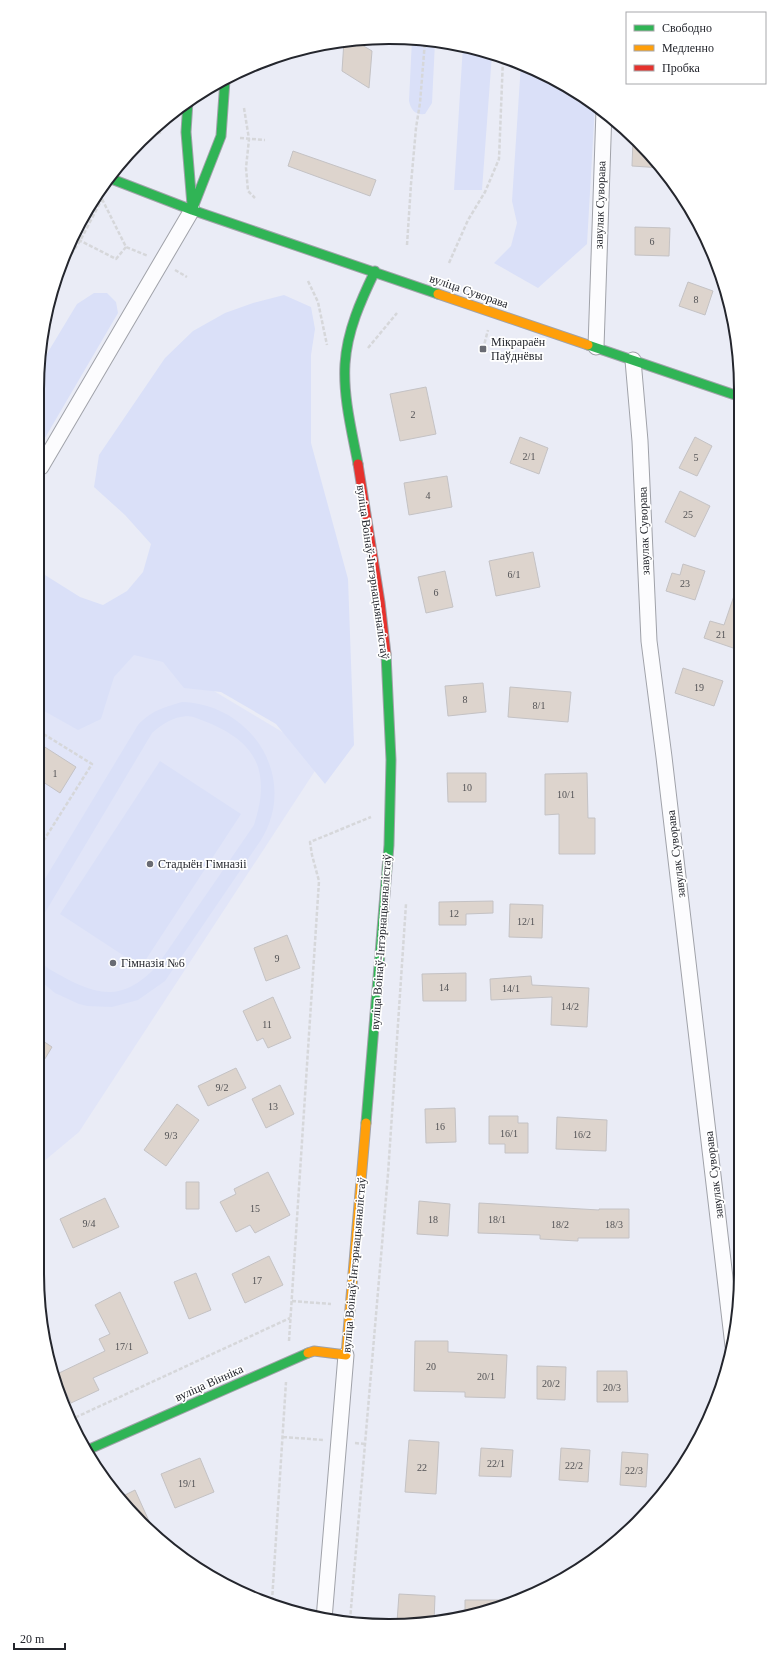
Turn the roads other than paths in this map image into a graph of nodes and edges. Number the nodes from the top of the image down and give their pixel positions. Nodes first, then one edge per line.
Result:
1 (225, 86) edge
2 (187, 109) edge
3 (604, 119) edge
4 (114, 180) edge
5 (192, 210) junction
6 (375, 271) junction
7 (596, 347) junction
8 (632, 360) junction
9 (734, 395) edge
10 (44, 462) edge
11 (730, 1323) edge
12 (346, 1355) junction
13 (91, 1448) edge
14 (325, 1612) edge

1 - 5 street
2 - 5 street
3 - 7 street, завулак Суворава
4 - 5 street, вуліца Суворава
5 - 6 street, вуліца Суворава
5 - 10 street
6 - 7 street, вуліца Суворава
6 - 12 street, вуліца Воінаў-Інтэрнацыяналістаў
7 - 8 street, вуліца Суворава
8 - 9 street, вуліца Суворава
8 - 11 street, завулак Суворава
12 - 13 street, вуліца Вінніка
12 - 14 street, вуліца Воінаў-Інтэрнацыяналістаў

